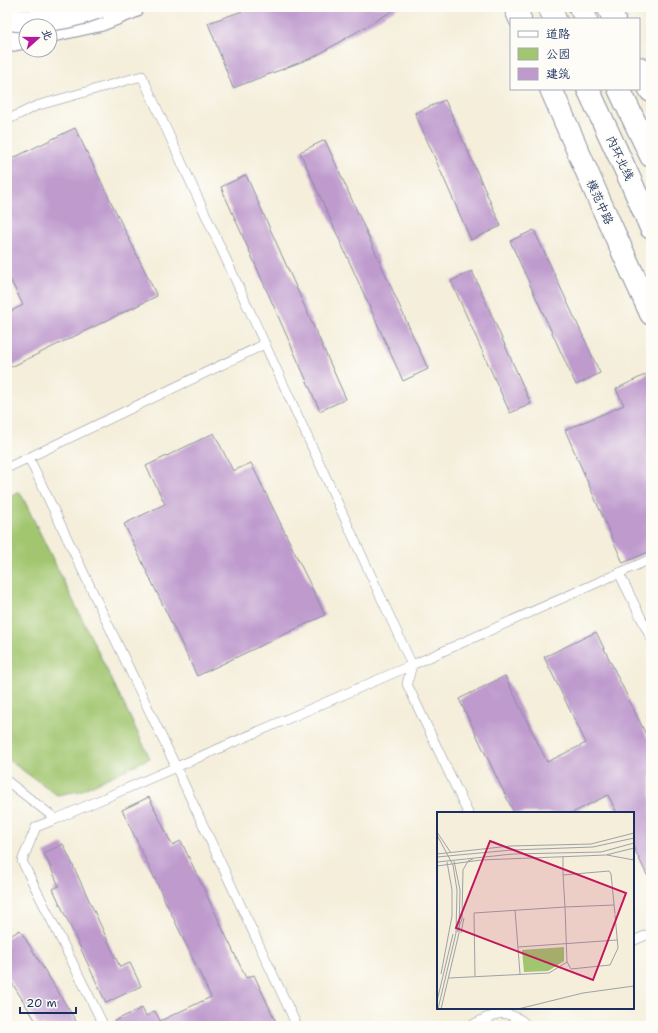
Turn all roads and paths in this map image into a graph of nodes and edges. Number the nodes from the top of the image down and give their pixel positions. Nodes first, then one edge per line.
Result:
1 (45, 7) edge
2 (99, 7) edge
3 (133, 7) edge
4 (515, 7) edge
5 (549, 7) edge
6 (580, 7) edge
7 (608, 7) edge
8 (520, 18) edge
9 (554, 18) edge
10 (586, 18) edge
11 (614, 18) edge
12 (7, 20) edge
13 (58, 29) edge
14 (18, 39) edge
15 (7, 41) edge
16 (640, 70) edge
17 (551, 90) edge
18 (588, 90) edge
19 (619, 90) edge
20 (651, 91) edge
21 (7, 120) edge
22 (651, 156) edge
23 (651, 228) edge
24 (651, 314) edge
25 (265, 344) junction
26 (29, 458) junction
27 (7, 468) edge
28 (651, 559) edge
29 (619, 573) junction
30 (651, 638) edge
31 (412, 666) junction
32 (176, 767) junction
33 (7, 781) edge
34 (468, 812) edge
35 (56, 819) junction
36 (651, 933) edge
37 (634, 941) edge
38 (505, 1009) edge
39 (495, 1015) junction
40 (104, 1026) edge
41 (297, 1026) edge
42 (470, 1026) edge
43 (484, 1026) edge
44 (527, 1026) edge

1 - 12 main road
2 - 12 main road, bridge
3 - 13 main road
4 - 8 main road
5 - 9 main road
6 - 10 main road
7 - 11 main road
14 - 15 main road
16 - 20 main road
17 - 24 main road, 模范中路
18 - 23 main road, 内环北线
19 - 22 main road
21 - 25 lane
25 - 26 lane
25 - 31 lane
26 - 27 lane
26 - 32 lane
28 - 29 lane
29 - 30 lane
29 - 31 lane
31 - 32 lane
31 - 34 lane
32 - 35 lane
32 - 41 lane
33 - 35 lane
35 - 40 lane
36 - 37 lane
38 - 39 lane
39 - 42 lane
39 - 43 lane
39 - 44 lane

